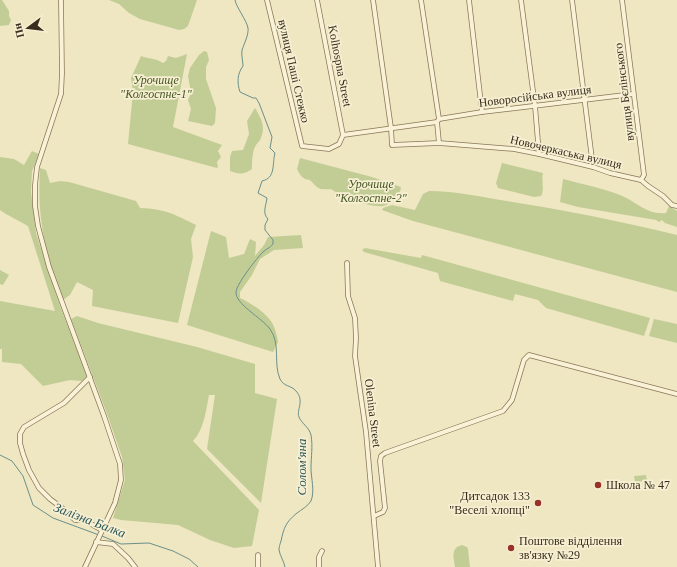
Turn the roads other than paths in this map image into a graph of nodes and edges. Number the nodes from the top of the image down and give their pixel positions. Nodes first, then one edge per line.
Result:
1 (61, 0) edge
2 (267, 0) edge
3 (317, 0) edge
4 (373, 0) edge
5 (421, 0) edge
6 (469, 0) edge
7 (521, 0) edge
8 (572, 0) edge
9 (622, 0) edge
10 (633, 94) junction
11 (586, 100) junction
12 (535, 106) junction
13 (482, 112) junction
14 (438, 121) junction
15 (392, 128) junction
16 (343, 135) junction
17 (439, 143) junction
18 (539, 154) junction
19 (593, 167) junction
20 (641, 180) junction
21 (677, 206) edge
22 (347, 263) dead end
23 (90, 377) junction
24 (677, 394) edge
25 (374, 516) junction
26 (102, 532) junction
27 (96, 542) junction
28 (322, 551) dead end
29 (258, 555) dead end
30 (85, 567) edge
31 (135, 567) edge
32 (258, 567) edge
33 (319, 567) edge
34 (378, 567) edge

1 - 23 street
2 - 16 street, вулиця Паші Стежко
3 - 16 street, Kolhospna Street
4 - 15 street
5 - 14 street
6 - 13 street
7 - 12 street
8 - 11 street
9 - 10 street, вулиця Бєлінського
10 - 11 street, Новоросійська вулиця
10 - 20 street, вулиця Бєлінського
11 - 12 street, Новоросійська вулиця
11 - 19 street
12 - 13 street, Новоросійська вулиця
12 - 18 street
13 - 14 street, Новоросійська вулиця
14 - 15 street, Новоросійська вулиця
14 - 17 street
15 - 16 street, Новоросійська вулиця
15 - 17 street, Новочеркаська вулиця
17 - 18 street, Новочеркаська вулиця
18 - 19 street, Новочеркаська вулиця
19 - 20 street, Новочеркаська вулиця
20 - 21 street, Новочеркаська вулиця
22 - 25 street, Olenina Street
23 - 26 street
23 - 26 street
24 - 25 street
25 - 34 street, Olenina Street
26 - 27 street
27 - 30 street
27 - 31 street
28 - 33 street
29 - 32 street

